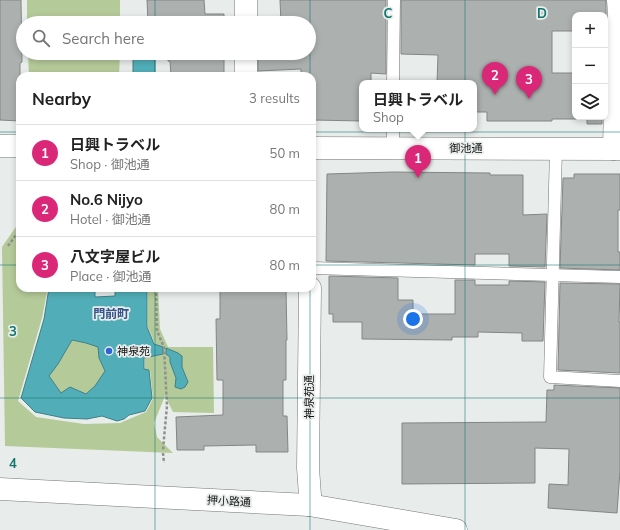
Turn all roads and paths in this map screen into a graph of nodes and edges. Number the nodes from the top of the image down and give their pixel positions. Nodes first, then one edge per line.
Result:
1 (246, 0) edge
2 (394, 0) edge
3 (619, 10) edge
4 (246, 16) edge
5 (246, 60) edge
6 (246, 72) edge
7 (393, 80) edge
8 (393, 139) edge
9 (0, 146) edge
10 (16, 146) edge
11 (316, 148) edge
12 (556, 149) junction
13 (617, 149) edge
14 (16, 234) edge
15 (8, 246) dead end
16 (316, 268) edge
17 (553, 274) junction
18 (620, 277) edge
19 (156, 292) edge
20 (310, 292) edge
21 (620, 381) edge
22 (164, 463) dead end
23 (0, 489) edge
24 (309, 505) junction
25 (456, 530) edge

1 - 4 street
2 - 7 lane
3 - 13 street
5 - 6 street
8 - 11 street, 御池通
8 - 12 street, 御池通
9 - 10 street
12 - 13 street, 御池通
12 - 17 lane
14 - 15 path
16 - 17 lane
17 - 18 lane
17 - 21 lane
19 - 22 path
20 - 24 street, 神泉苑通
23 - 24 street, 押小路通
24 - 25 street, 押小路通

